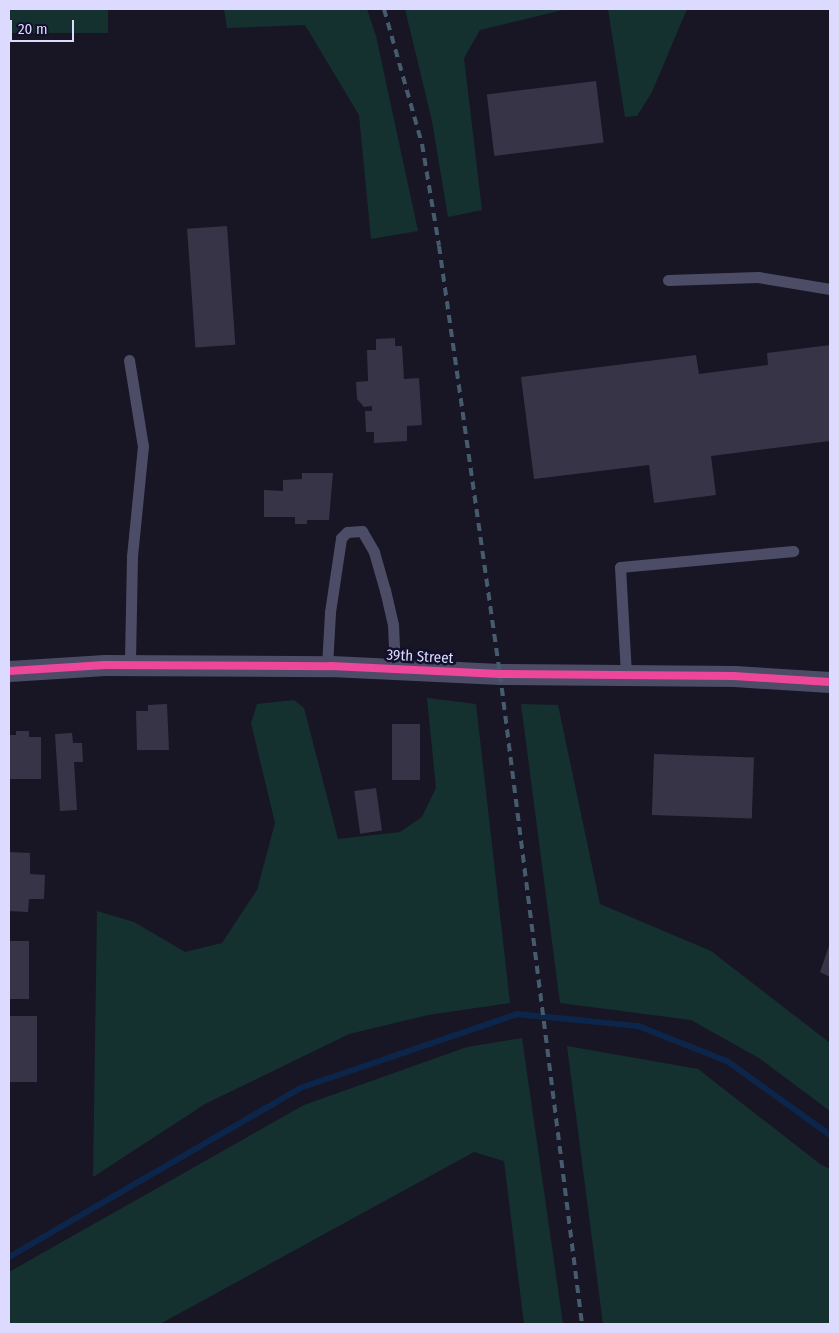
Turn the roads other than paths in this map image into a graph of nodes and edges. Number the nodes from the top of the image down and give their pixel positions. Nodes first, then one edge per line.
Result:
1 (668, 280) dead end
2 (830, 289) edge
3 (129, 360) dead end
4 (793, 551) dead end
5 (130, 665) junction
6 (327, 666) junction
7 (395, 669) junction
8 (9, 671) edge
9 (626, 674) junction
10 (830, 682) edge

1 - 2 lane
3 - 5 lane
4 - 9 lane
5 - 6 street, 39th Street
5 - 8 street, 39th Street
6 - 7 street, 39th Street
6 - 7 lane
7 - 9 street, 39th Street
9 - 10 street, 39th Street

